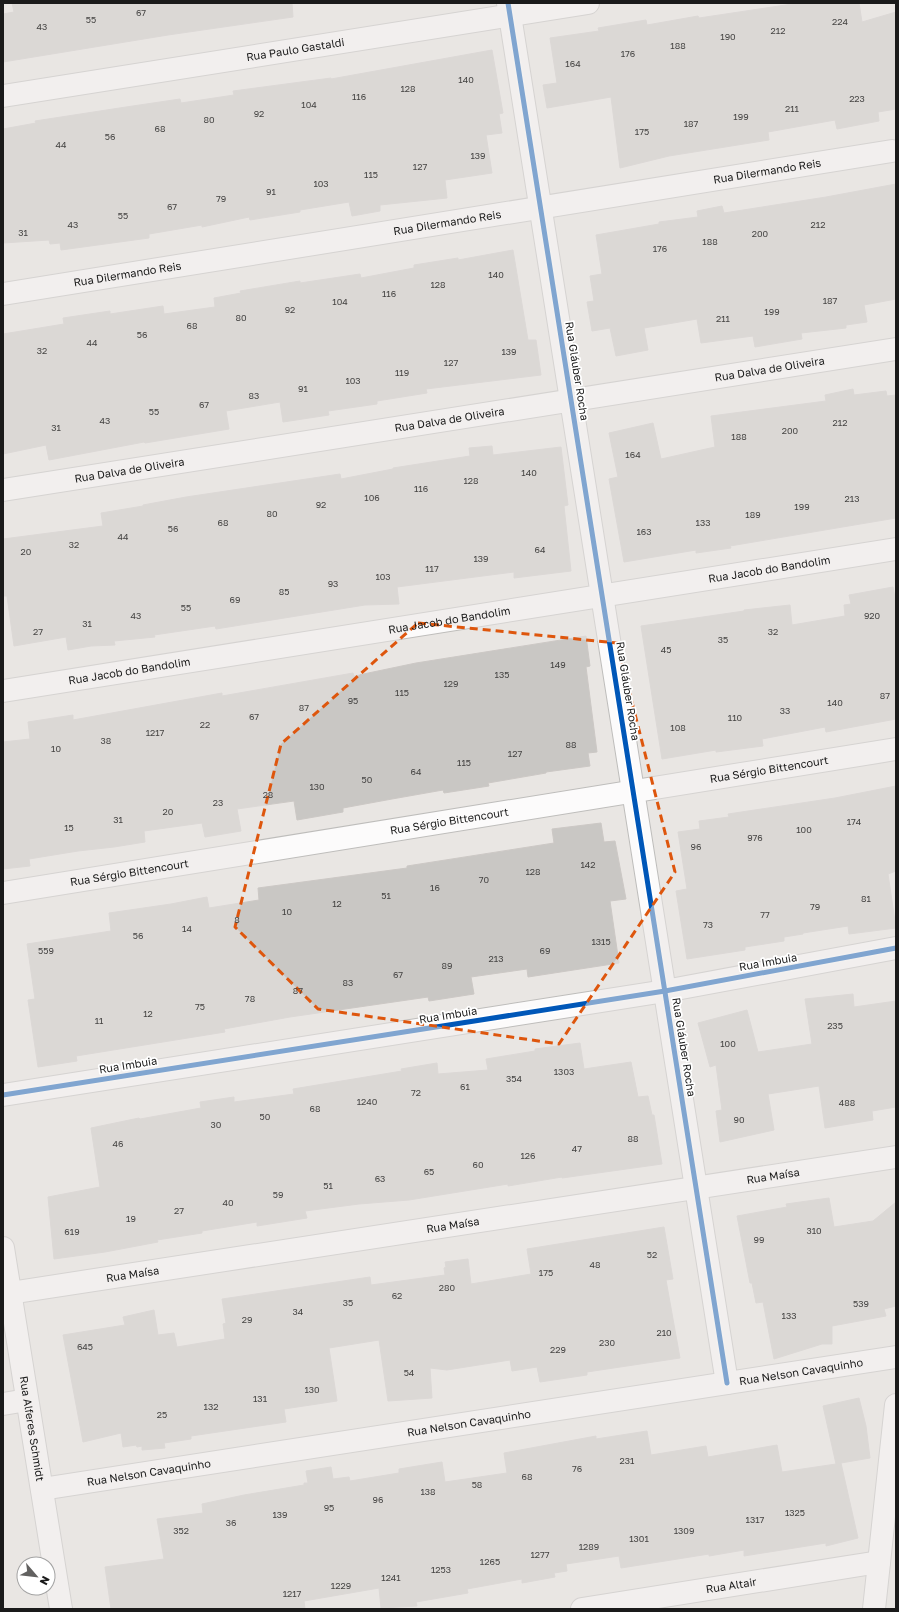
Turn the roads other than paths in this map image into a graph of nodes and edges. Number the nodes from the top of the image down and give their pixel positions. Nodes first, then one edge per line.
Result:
1 (588, 3) edge
2 (509, 9) edge
3 (3, 96) edge
4 (892, 151) dead end
5 (540, 208) junction
6 (3, 294) edge
7 (896, 349) edge
8 (571, 400) junction
9 (3, 490) edge
10 (896, 549) edge
11 (602, 596) junction
12 (3, 691) edge
13 (896, 749) edge
14 (633, 791) junction
15 (3, 893) edge
16 (896, 948) edge
17 (665, 991) junction
18 (3, 1095) edge
19 (896, 1157) edge
20 (696, 1187) junction
21 (3, 1248) edge
22 (10, 1293) junction
23 (896, 1357) edge
24 (727, 1383) junction
25 (27, 1400) junction
26 (3, 1404) edge
27 (896, 1405) edge
28 (42, 1489) junction
29 (879, 1562) junction
30 (61, 1609) edge
31 (582, 1609) edge
32 (874, 1609) edge

1 - 2 street, Rua Paulo Gastaldi
2 - 3 street, Rua Paulo Gastaldi
2 - 5 street, Rua Gláuber Rocha
4 - 5 street, Rua Dilermando Reis
5 - 6 street, Rua Dilermando Reis
5 - 8 street, Rua Gláuber Rocha
7 - 8 street, Rua Dalva de Oliveira
8 - 9 street, Rua Dalva de Oliveira
8 - 11 street, Rua Gláuber Rocha
10 - 11 street, Rua Jacob do Bandolim
11 - 12 street, Rua Jacob do Bandolim
11 - 14 street, Rua Gláuber Rocha
13 - 14 street, Rua Sérgio Bittencourt
14 - 15 street, Rua Sérgio Bittencourt
14 - 17 street, Rua Gláuber Rocha
16 - 17 street, Rua Imbuia
17 - 18 street, Rua Imbuia
17 - 20 street, Rua Gláuber Rocha
19 - 20 street, Rua Maísa
20 - 22 street, Rua Maísa
20 - 24 street, Rua Gláuber Rocha
21 - 22 street, Rua Alferes Schmidt
22 - 25 street, Rua Alferes Schmidt
23 - 24 street, Rua Nelson Cavaquinho
24 - 28 street, Rua Nelson Cavaquinho
25 - 26 street
25 - 28 street, Rua Alferes Schmidt
27 - 29 street
28 - 30 street, Rua Alferes Schmidt
29 - 31 street, Rua Altair
29 - 32 street

